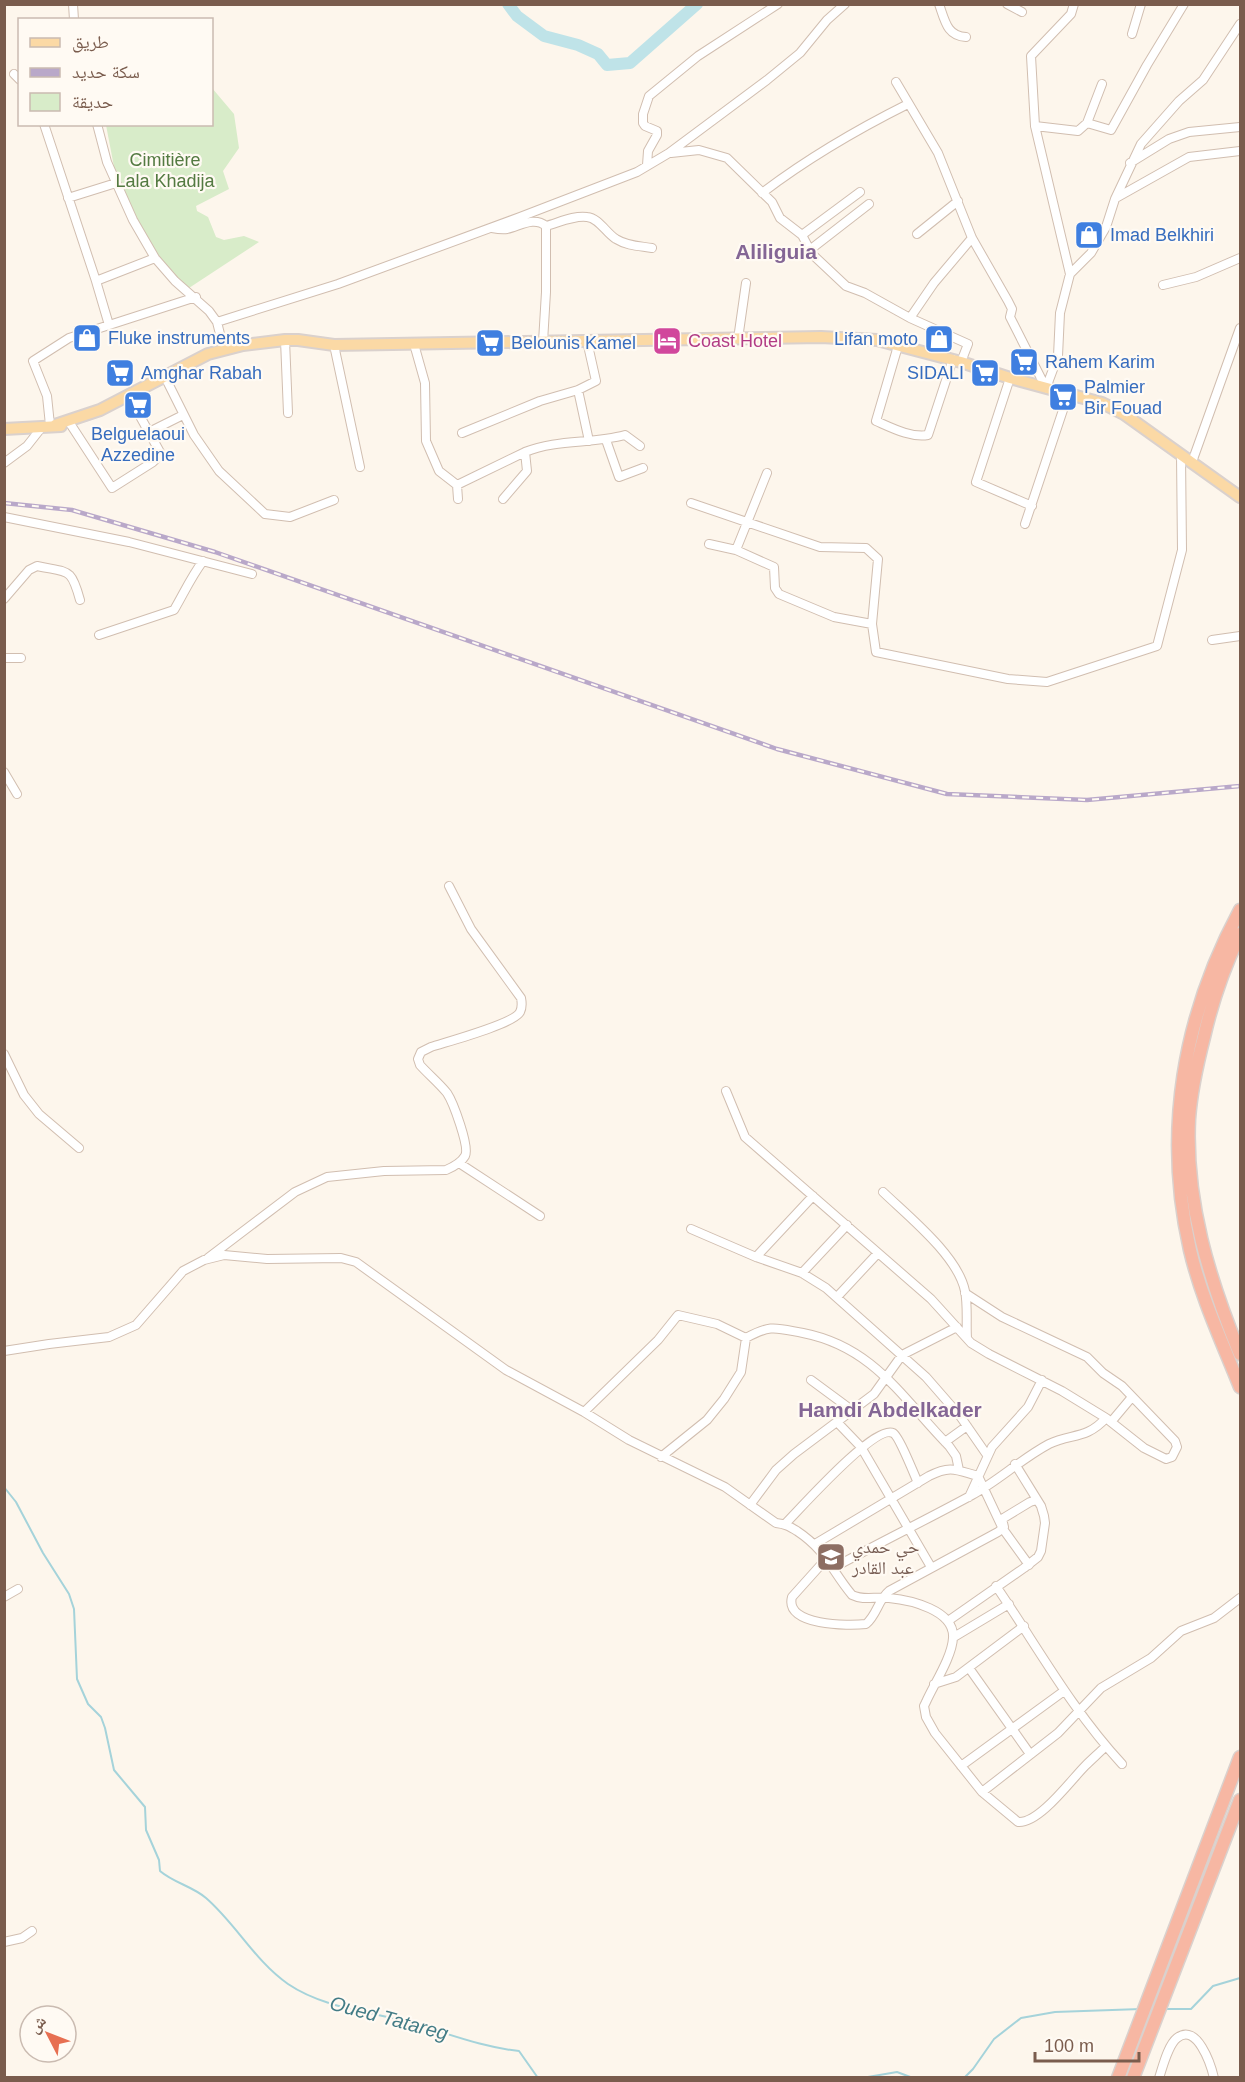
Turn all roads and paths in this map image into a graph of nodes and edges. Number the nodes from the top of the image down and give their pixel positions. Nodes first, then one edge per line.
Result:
1 (777, 4) edge
2 (845, 4) edge
3 (939, 4) edge
4 (1007, 4) edge
5 (1074, 4) edge
6 (1141, 4) edge
7 (1184, 4) edge
8 (1022, 12) dead end
9 (1240, 24) edge
10 (1132, 34) dead end
11 (966, 38) dead end
12 (896, 82) dead end
13 (1102, 84) dead end
14 (908, 104) junction
15 (1087, 123) junction
16 (45, 126) edge
17 (98, 126) edge
18 (1035, 126) junction
19 (1240, 127) edge
20 (1240, 151) edge
21 (669, 153) junction
22 (1130, 164) junction
23 (647, 165) junction
24 (116, 183) junction
25 (860, 192) dead end
26 (762, 193) junction
27 (68, 198) junction
28 (1115, 199) junction
29 (958, 201) junction
30 (869, 204) dead end
31 (546, 226) junction
32 (490, 227) junction
33 (802, 234) junction
34 (917, 234) dead end
35 (972, 238) junction
36 (652, 248) dead end
37 (811, 249) junction
38 (155, 258) junction
39 (1240, 258) edge
40 (1070, 274) junction
41 (96, 281) junction
42 (746, 283) dead end
43 (1164, 285) dead end
44 (195, 297) junction
45 (910, 318) junction
46 (217, 322) junction
47 (109, 325) junction
48 (1240, 328) edge
49 (738, 339) junction
50 (285, 340) junction
51 (587, 341) junction
52 (543, 342) junction
53 (414, 344) junction
54 (334, 345) junction
55 (898, 346) junction
56 (219, 352) junction
57 (957, 361) junction
58 (1010, 378) junction
59 (167, 381) junction
60 (1046, 388) junction
61 (578, 390) junction
62 (1068, 394) junction
63 (131, 400) junction
64 (288, 413) dead end
65 (183, 415) junction
66 (71, 424) junction
67 (49, 426) junction
68 (6, 427) edge
69 (149, 432) junction
70 (462, 433) dead end
71 (606, 440) junction
72 (590, 441) junction
73 (640, 446) dead end
74 (525, 452) junction
75 (1181, 455) junction
76 (1192, 462) junction
77 (4, 463) edge
78 (360, 467) dead end
79 (643, 468) dead end
80 (766, 473) dead end
81 (457, 485) junction
82 (1240, 497) edge
83 (458, 499) dead end
84 (503, 499) dead end
85 (334, 500) dead end
86 (691, 503) dead end
87 (1032, 506) junction
88 (4, 517) edge
89 (748, 522) junction
90 (1025, 524) dead end
91 (709, 544) dead end
92 (736, 550) junction
93 (203, 561) junction
94 (252, 574) dead end
95 (4, 599) edge
96 (80, 600) dead end
97 (873, 624) junction
98 (99, 635) dead end
99 (1240, 636) edge
100 (1212, 640) dead end
101 (4, 658) edge
102 (21, 658) dead end
103 (4, 772) edge
104 (17, 794) dead end
105 (449, 886) dead end
106 (1240, 911) edge
107 (1240, 934) edge
108 (4, 1054) edge
109 (726, 1090) dead end
110 (79, 1148) dead end
111 (459, 1163) junction
112 (883, 1192) dead end
113 (813, 1196) junction
114 (540, 1216) dead end
115 (846, 1226) junction
116 (691, 1229) dead end
117 (878, 1253) junction
118 (756, 1257) junction
119 (204, 1260) junction
120 (802, 1273) junction
121 (965, 1293) junction
122 (837, 1297) junction
123 (957, 1327) junction
124 (746, 1338) junction
125 (967, 1338) junction
126 (4, 1351) edge
127 (1240, 1354) edge
128 (902, 1355) junction
129 (887, 1378) junction
130 (811, 1380) dead end
131 (1042, 1380) junction
132 (1240, 1387) edge
133 (1132, 1397) junction
134 (853, 1411) junction
135 (584, 1412) junction
136 (1108, 1420) junction
137 (837, 1422) junction
138 (967, 1426) junction
139 (945, 1442) junction
140 (861, 1447) junction
141 (987, 1455) junction
142 (661, 1457) junction
143 (1015, 1464) junction
144 (959, 1470) junction
145 (978, 1476) junction
146 (918, 1482) junction
147 (982, 1488) junction
148 (969, 1497) junction
149 (891, 1498) junction
150 (1037, 1500) junction
151 (750, 1505) junction
152 (785, 1524) junction
153 (1002, 1526) junction
154 (909, 1528) junction
155 (815, 1544) junction
156 (827, 1558) junction
157 (1029, 1565) junction
158 (931, 1567) junction
159 (833, 1568) junction
160 (996, 1586) junction
161 (18, 1589) dead end
162 (889, 1594) junction
163 (4, 1597) edge
164 (881, 1598) junction
165 (1240, 1598) edge
166 (1009, 1604) junction
167 (948, 1621) junction
168 (1024, 1626) junction
169 (954, 1637) junction
170 (969, 1668) junction
171 (934, 1684) junction
172 (1064, 1691) junction
173 (1079, 1711) junction
174 (1012, 1729) junction
175 (1106, 1746) junction
176 (1030, 1754) junction
177 (1240, 1757) edge
178 (1122, 1764) dead end
179 (961, 1766) junction
180 (982, 1792) junction
181 (1240, 1800) edge
182 (32, 1931) dead end
183 (7, 1942) edge
184 (4, 1952) edge
185 (1118, 2078) edge
186 (1133, 2078) edge
187 (1159, 2078) edge
188 (1214, 2078) edge

1 - 23 street
2 - 21 street
3 - 11 street
4 - 8 street
5 - 18 street
6 - 10 street
7 - 15 street
9 - 22 street
12 - 14 street
13 - 15 street
14 - 26 street
14 - 29 street
15 - 18 street
16 - 27 street
17 - 24 street
18 - 40 street
19 - 22 street
20 - 28 street
21 - 23 street
21 - 26 street
22 - 28 street
23 - 32 street
24 - 27 street
24 - 38 street
25 - 33 street
26 - 33 street
27 - 41 street
28 - 40 street
29 - 34 street
29 - 35 street
30 - 37 street
31 - 32 street
31 - 36 street
31 - 52 street
32 - 46 street
33 - 37 street
35 - 45 street
35 - 60 street
37 - 45 street
38 - 41 street
38 - 44 street
39 - 43 street
40 - 60 street
41 - 47 street
42 - 49 street
44 - 46 street
44 - 47 street
45 - 57 street
46 - 56 street
47 - 67 street
48 - 76 street
49 - 51 main road
49 - 55 main road
50 - 54 main road
50 - 56 main road
50 - 64 street
51 - 52 main road
51 - 61 street
52 - 53 main road
53 - 54 main road
53 - 81 street
54 - 78 street
55 - 57 main road
55 - 57 street
56 - 59 main road
56 - 67 main road
57 - 58 main road
58 - 60 main road
58 - 87 street
59 - 63 main road
59 - 65 street
60 - 62 main road
61 - 70 street
61 - 72 street
62 - 75 main road
62 - 87 street
63 - 66 main road
63 - 69 street
65 - 69 street
65 - 85 street
66 - 67 main road
66 - 69 street
67 - 68 main road
67 - 77 street
71 - 72 street
71 - 73 street
71 - 79 street
72 - 74 street
74 - 81 street
74 - 84 street
75 - 76 main road
75 - 97 street
76 - 82 main road
80 - 89 street
81 - 83 street
86 - 89 street
87 - 90 street
88 - 93 street
89 - 92 street
89 - 97 street
91 - 92 street
92 - 97 street
93 - 94 street
93 - 98 street
95 - 96 street
99 - 100 street
101 - 102 street
103 - 104 street
105 - 111 street
106 - 132 highway
107 - 127 highway
108 - 110 street
109 - 113 street
111 - 114 street
111 - 119 street
112 - 121 street
113 - 115 street
113 - 118 street
115 - 117 street
115 - 120 street
116 - 118 street
117 - 122 street
117 - 123 street
118 - 120 street
119 - 126 street
119 - 135 street
120 - 122 street
121 - 125 street
121 - 133 street
122 - 128 street
123 - 125 street
123 - 128 street
124 - 129 street
124 - 135 street
124 - 142 street
125 - 131 street
128 - 129 street
128 - 138 street
129 - 134 street
129 - 139 street
130 - 134 street
131 - 136 street
131 - 141 street
133 - 136 street
133 - 136 street
134 - 137 street
135 - 142 street
136 - 143 street
137 - 140 street
137 - 151 street
138 - 139 street
138 - 141 street
139 - 144 street
140 - 146 street
140 - 149 street
140 - 152 street
141 - 145 street
142 - 151 street
143 - 147 street
143 - 150 street
144 - 145 street
144 - 146 street
145 - 147 street
145 - 148 street
146 - 149 street
147 - 148 street
147 - 153 street
148 - 154 street
149 - 154 street
149 - 155 street
150 - 153 street
150 - 157 street
151 - 152 street
152 - 155 street
153 - 157 street
153 - 158 street
154 - 158 street
154 - 159 street
155 - 156 street
156 - 159 street
156 - 164 street
157 - 160 street
158 - 162 street
159 - 164 street
160 - 166 street
160 - 167 street
161 - 163 street
162 - 164 street
162 - 167 street
165 - 173 street
166 - 168 street
166 - 169 street
167 - 169 street
168 - 170 street
168 - 172 street
169 - 171 street
170 - 171 street
170 - 174 street
171 - 179 street
172 - 173 street
172 - 174 street
173 - 175 street
173 - 176 street
174 - 176 street
174 - 179 street
175 - 178 street
175 - 180 street
176 - 180 street
177 - 185 highway
179 - 180 street
181 - 186 highway
182 - 183 street
183 - 184 street
187 - 188 street

